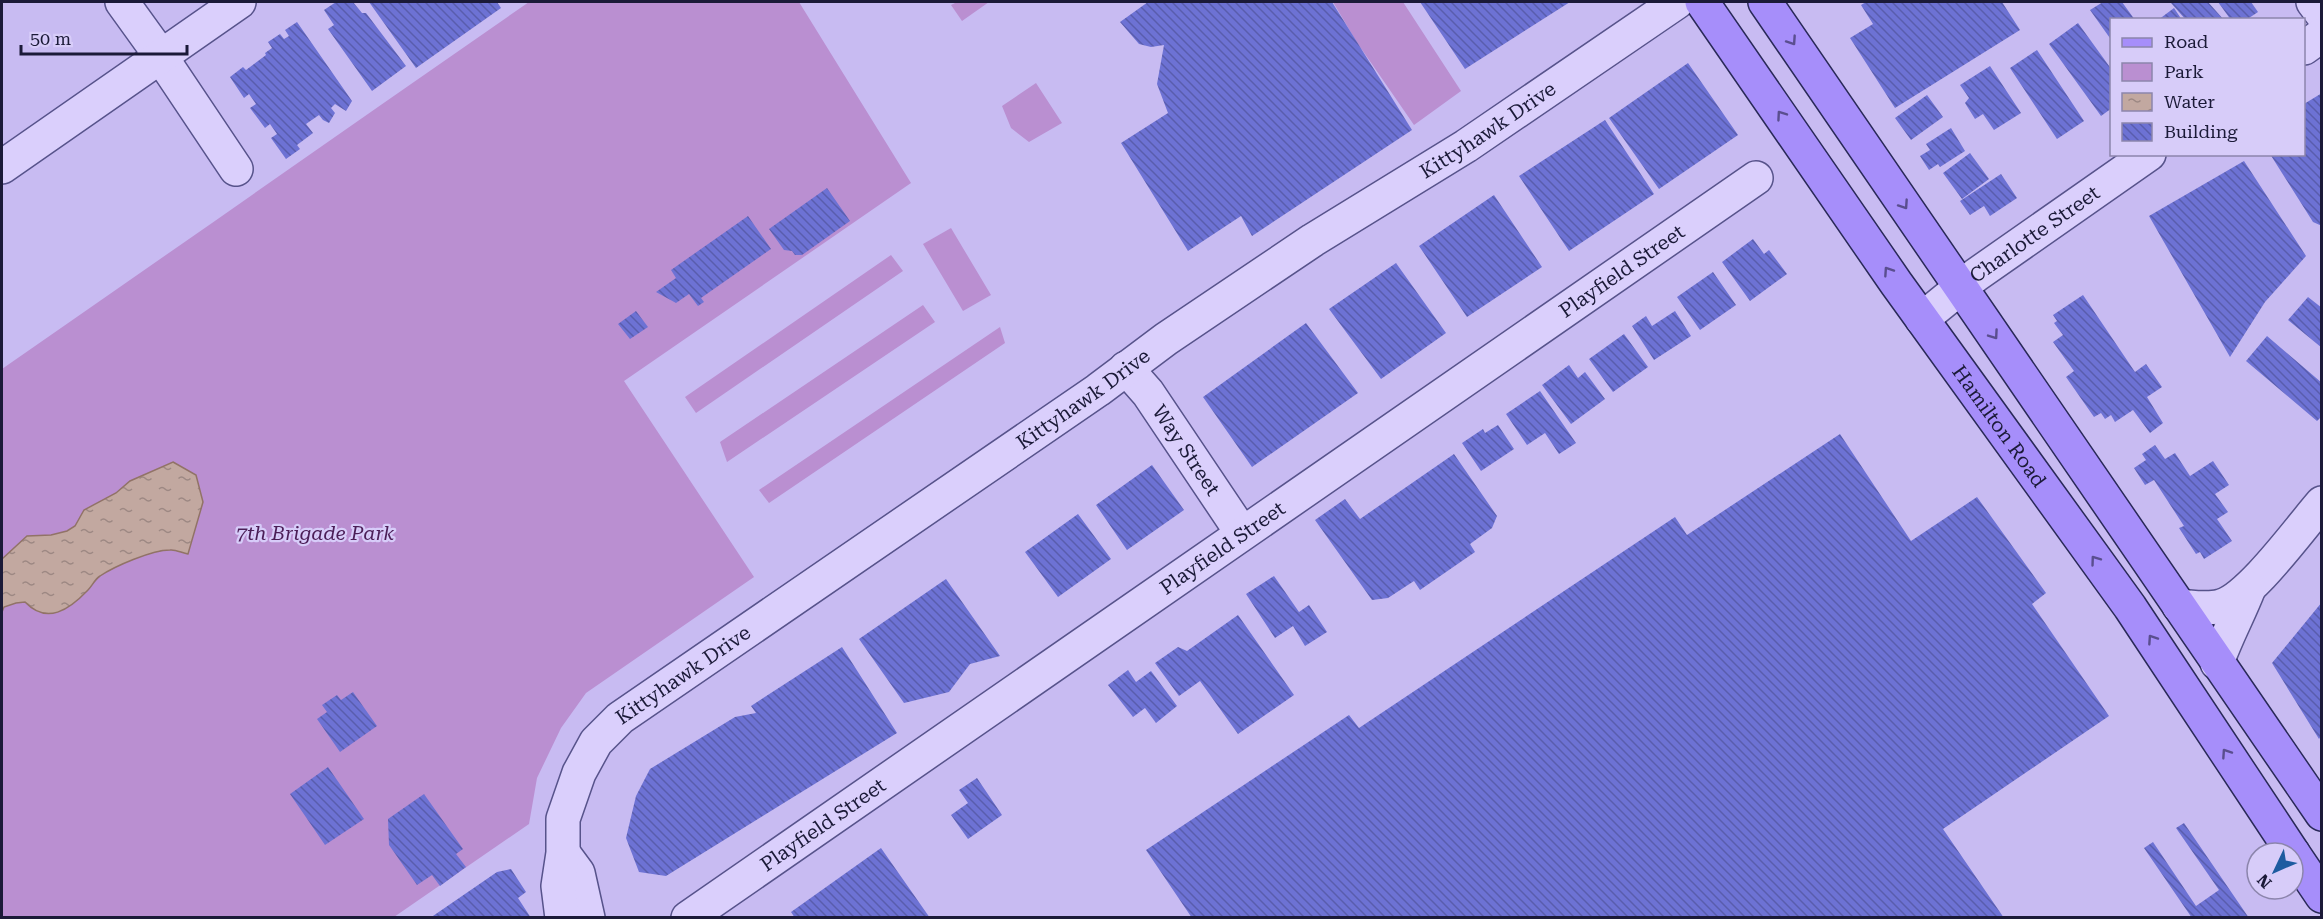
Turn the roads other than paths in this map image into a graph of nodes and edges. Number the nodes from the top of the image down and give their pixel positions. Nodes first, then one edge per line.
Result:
1 (122, 2) edge
2 (239, 2) edge
3 (1677, 2) edge
4 (1702, 2) edge
5 (1765, 2) edge
6 (2313, 2) edge
7 (2322, 14) edge
8 (2322, 35) edge
9 (2305, 47) edge
10 (160, 56) junction
11 (2146, 156) edge
12 (2, 167) edge
13 (236, 169) dead end
14 (1756, 178) dead end
15 (1960, 287) junction
16 (1922, 319) junction
17 (1126, 368) junction
18 (2322, 503) edge
19 (1242, 533) junction
20 (2249, 588) junction
21 (2179, 606) junction
22 (2217, 663) junction
23 (2322, 814) edge
24 (2285, 841) edge
25 (563, 853) junction
26 (2305, 871) edge
27 (2322, 896) edge
28 (562, 918) edge
29 (588, 918) edge
30 (688, 918) edge

1 - 10 street
2 - 10 street
3 - 17 street, Kittyhawk Drive
16 -> 4 main road, Hamilton Road
5 -> 15 main road
6 - 7 street
8 - 9 street
10 - 12 street
10 - 13 street
11 - 15 street, Charlotte Street
14 - 19 street, Playfield Street
15 - 16 street, Charlotte Street
15 -> 21 main road
24 -> 16 main road, Hamilton Road
17 - 19 street, Way Street
17 - 25 street, Kittyhawk Drive
18 - 20 street
19 - 30 street, Playfield Street
20 - 21 street
20 - 22 street
21 - 22 main road
22 - 23 main road
25 - 28 street, Kittyhawk Drive
25 - 29 street
26 - 27 main road, Hamilton Road

